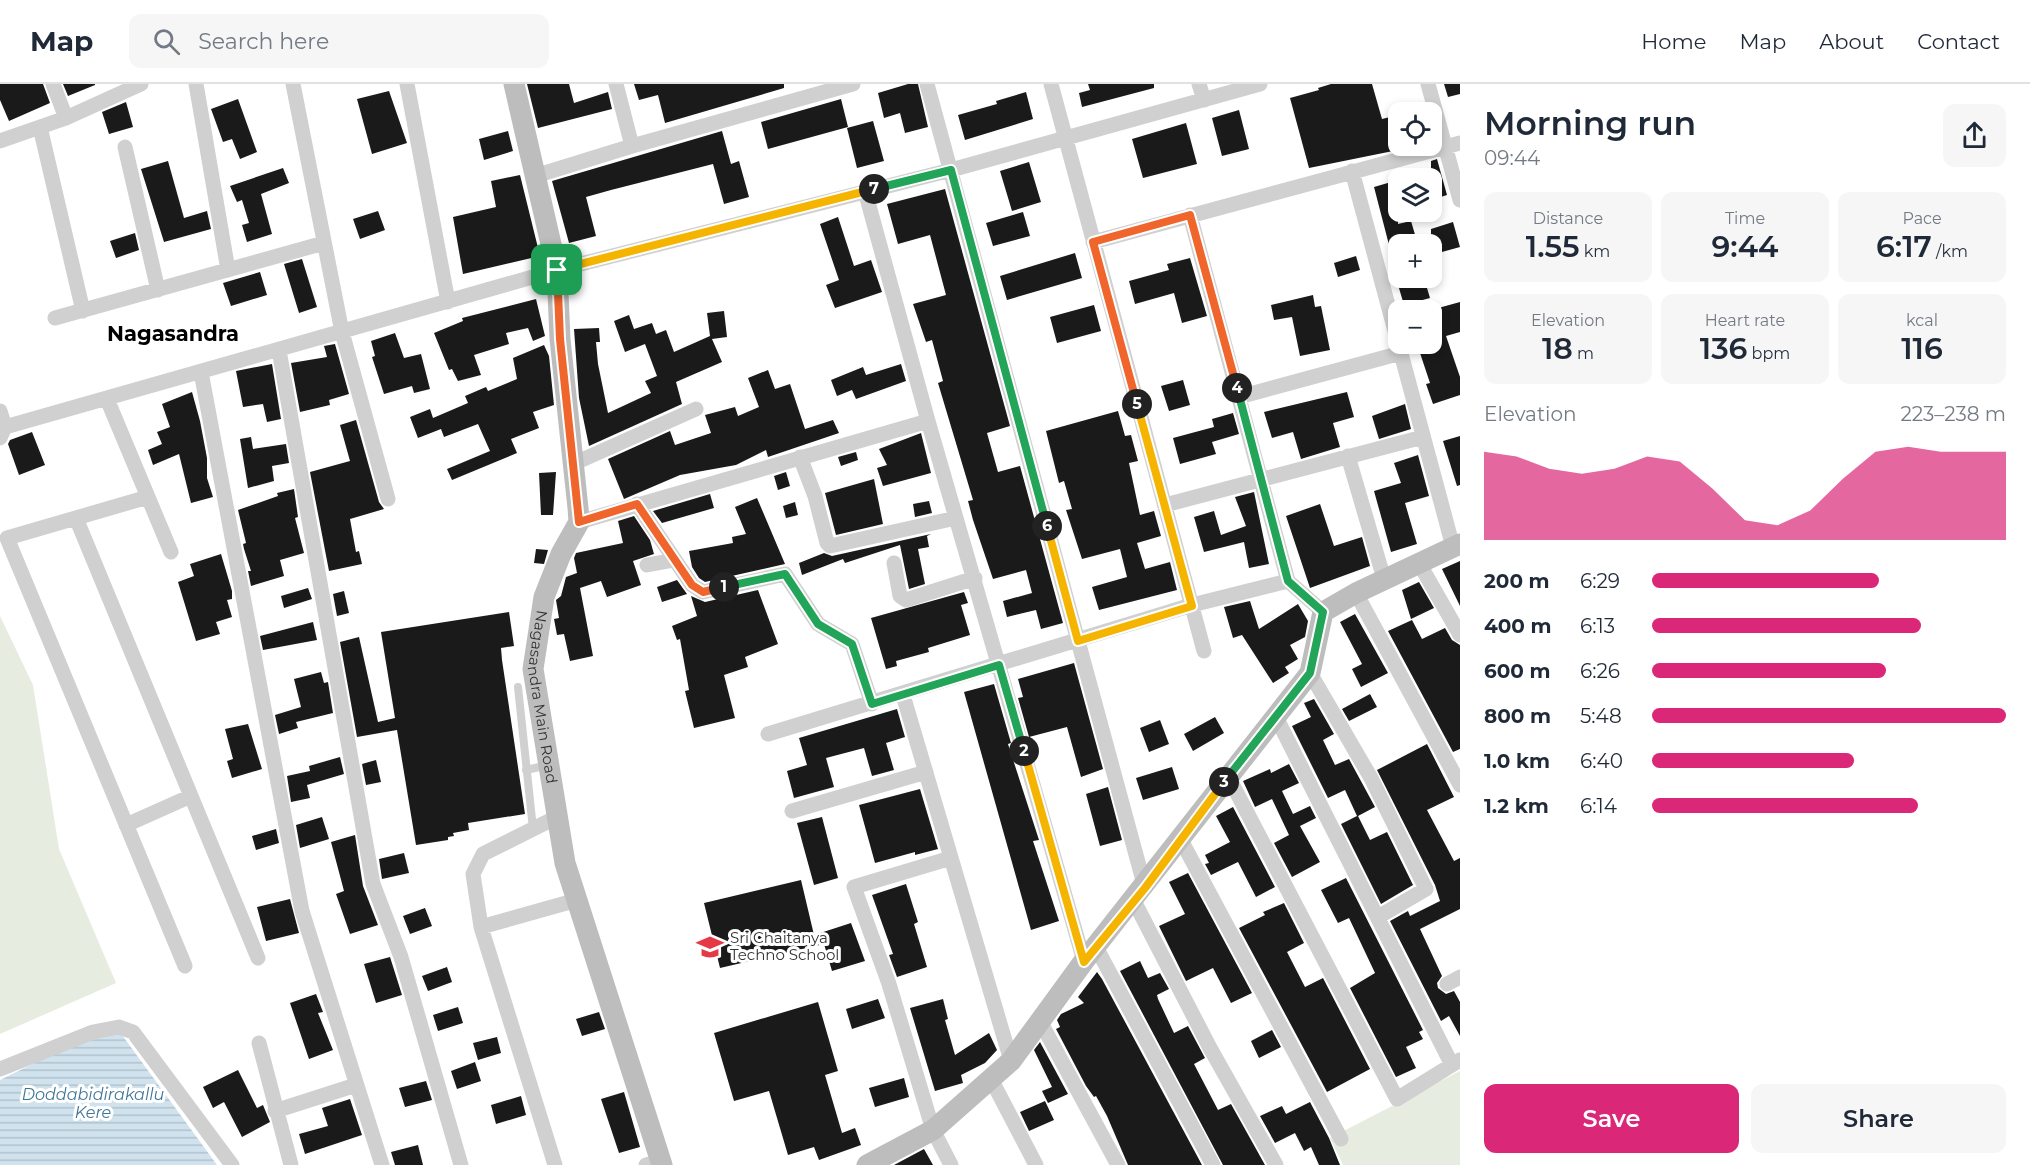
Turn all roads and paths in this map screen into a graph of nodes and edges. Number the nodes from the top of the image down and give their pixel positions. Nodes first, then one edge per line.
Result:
1 (53, 84) edge
2 (141, 84) edge
3 (196, 84) edge
4 (293, 84) edge
5 (407, 84) edge
6 (514, 84) edge
7 (616, 84) edge
8 (853, 84) edge
9 (927, 84) edge
10 (1051, 84) edge
11 (1200, 84) edge
12 (1260, 84) edge
13 (1428, 84) edge
14 (837, 86) edge
15 (1204, 100) junction
16 (66, 118) junction
17 (40, 127) junction
18 (2, 136) edge
19 (1065, 138) junction
20 (1453, 145) edge
21 (632, 146) junction
22 (125, 147) dead end
23 (951, 170) junction
24 (1352, 171) junction
25 (535, 176) junction
26 (865, 191) junction
27 (1460, 200) edge
28 (1190, 215) junction
29 (1093, 242) junction
30 (324, 243) junction
31 (228, 270) junction
32 (557, 270) junction
33 (158, 290) junction
34 (448, 302) junction
35 (1388, 305) edge
36 (83, 311) junction
37 (55, 318) dead end
38 (342, 332) junction
39 (279, 350) junction
40 (1397, 354) edge
41 (1401, 354) edge
42 (201, 372) junction
43 (1239, 398) junction
44 (107, 399) junction
45 (696, 409) dead end
46 (0, 411) edge
47 (928, 421) junction
48 (3, 433) edge
49 (1423, 437) junction
50 (1348, 456) junction
51 (800, 457) junction
52 (575, 464) junction
53 (1262, 479) junction
54 (148, 497) junction
55 (388, 499) dead end
56 (637, 504) junction
57 (1164, 505) junction
58 (76, 518) junction
59 (956, 518) junction
60 (579, 522) junction
61 (1456, 546) edge
62 (171, 552) dead end
63 (674, 560) junction
64 (894, 562) dead end
65 (1419, 563) junction
66 (647, 565) dead end
67 (975, 578) junction
68 (1384, 579) junction
69 (1288, 581) junction
70 (1356, 593) junction
71 (1192, 606) junction
72 (1323, 612) junction
73 (1460, 635) edge
74 (1078, 641) junction
75 (1204, 651) dead end
76 (999, 665) junction
77 (1310, 673) junction
78 (518, 687) dead end
79 (903, 695) junction
80 (872, 704) junction
81 (1276, 717) junction
82 (768, 734) dead end
83 (548, 765) junction
84 (526, 770) junction
85 (926, 772) junction
86 (1228, 776) junction
87 (1460, 785) edge
88 (191, 796) junction
89 (792, 811) dead end
90 (557, 817) junction
91 (126, 825) junction
92 (533, 829) junction
93 (1181, 840) junction
94 (951, 858) junction
95 (1139, 894) junction
96 (577, 900) junction
97 (1378, 917) junction
98 (481, 927) junction
99 (1090, 954) junction
100 (258, 958) dead end
101 (185, 966) dead end
102 (1040, 1021) junction
103 (259, 1043) dead end
104 (1011, 1061) junction
105 (1456, 1063) edge
106 (0, 1069) edge
107 (991, 1079) junction
108 (356, 1084) junction
109 (275, 1111) junction
110 (933, 1130) junction
111 (1341, 1139) dead end
112 (656, 1164) edge
113 (871, 1164) edge
114 (232, 1165) edge
115 (291, 1165) edge
116 (382, 1165) edge
117 (461, 1165) edge
118 (555, 1165) edge
119 (951, 1165) edge
120 (1036, 1165) edge
121 (1118, 1165) edge
122 (1213, 1165) edge
123 (1276, 1165) edge

1 - 16 street
2 - 16 street
3 - 31 street
4 - 30 street
5 - 34 street
6 - 25 street
7 - 21 street
8 - 14 street
9 - 23 street
10 - 19 street
11 - 15 street
12 - 15 street
13 - 20 street
14 - 21 street
15 - 19 street
16 - 17 street
17 - 18 street
17 - 36 street
19 - 23 street
19 - 29 street
20 - 24 street
20 - 27 street
21 - 25 street
22 - 33 street
23 - 26 street
23 - 74 street
24 - 28 street
24 - 35 street
25 - 32 street
26 - 32 street
26 - 47 street
28 - 29 street
28 - 43 street
29 - 57 street
30 - 31 street
30 - 38 street
31 - 33 street
32 - 34 street
32 - 52 street
33 - 36 street
34 - 38 street
36 - 37 street
38 - 39 street
38 - 55 street
39 - 42 street
39 - 117 street
40 - 43 street
41 - 49 street
42 - 44 street
42 - 108 street
43 - 53 street
44 - 48 street
44 - 54 street
45 - 52 street
46 - 48 street
47 - 51 street
47 - 59 street
49 - 50 street
49 - 61 street
50 - 53 street
50 - 68 street
51 - 56 street
51 - 59 street
52 - 60 street
53 - 57 street
53 - 69 street
54 - 58 street
54 - 62 street
56 - 60 street
56 - 63 street
57 - 71 street
58 - 88 street
58 - 91 street
59 - 67 street
60 - 83 street, Nagasandra Main Road
61 - 65 street
63 - 66 street
63 - 80 street
64 - 67 street
65 - 68 street
65 - 73 street
67 - 76 street
68 - 70 street
69 - 71 street
69 - 72 street
70 - 72 street
70 - 87 street
71 - 74 street
71 - 75 street
72 - 77 street
74 - 76 street
74 - 95 street
76 - 79 street
76 - 99 street
77 - 81 street
77 - 97 street
78 - 84 lane
79 - 80 street
79 - 85 street
80 - 82 street
81 - 86 street
81 - 97 street
83 - 84 lane
83 - 90 street, Nagasandra Main Road
84 - 92 lane
85 - 89 street
85 - 94 street
86 - 93 street
86 - 105 street
88 - 91 street
88 - 100 street
90 - 92 street
90 - 96 street, Nagasandra Main Road
91 - 101 street
92 - 98 street
93 - 95 street
93 - 111 street
94 - 104 street
94 - 110 street
95 - 99 street
95 - 123 street
96 - 98 street
96 - 112 street, Nagasandra Main Road
97 - 105 street
98 - 118 street
99 - 102 street
99 - 122 street
102 - 104 street
102 - 121 street
103 - 109 street
104 - 107 street
106 - 114 street
107 - 110 street
107 - 120 street
108 - 109 street
108 - 116 street
109 - 115 street
110 - 113 street
110 - 119 street

